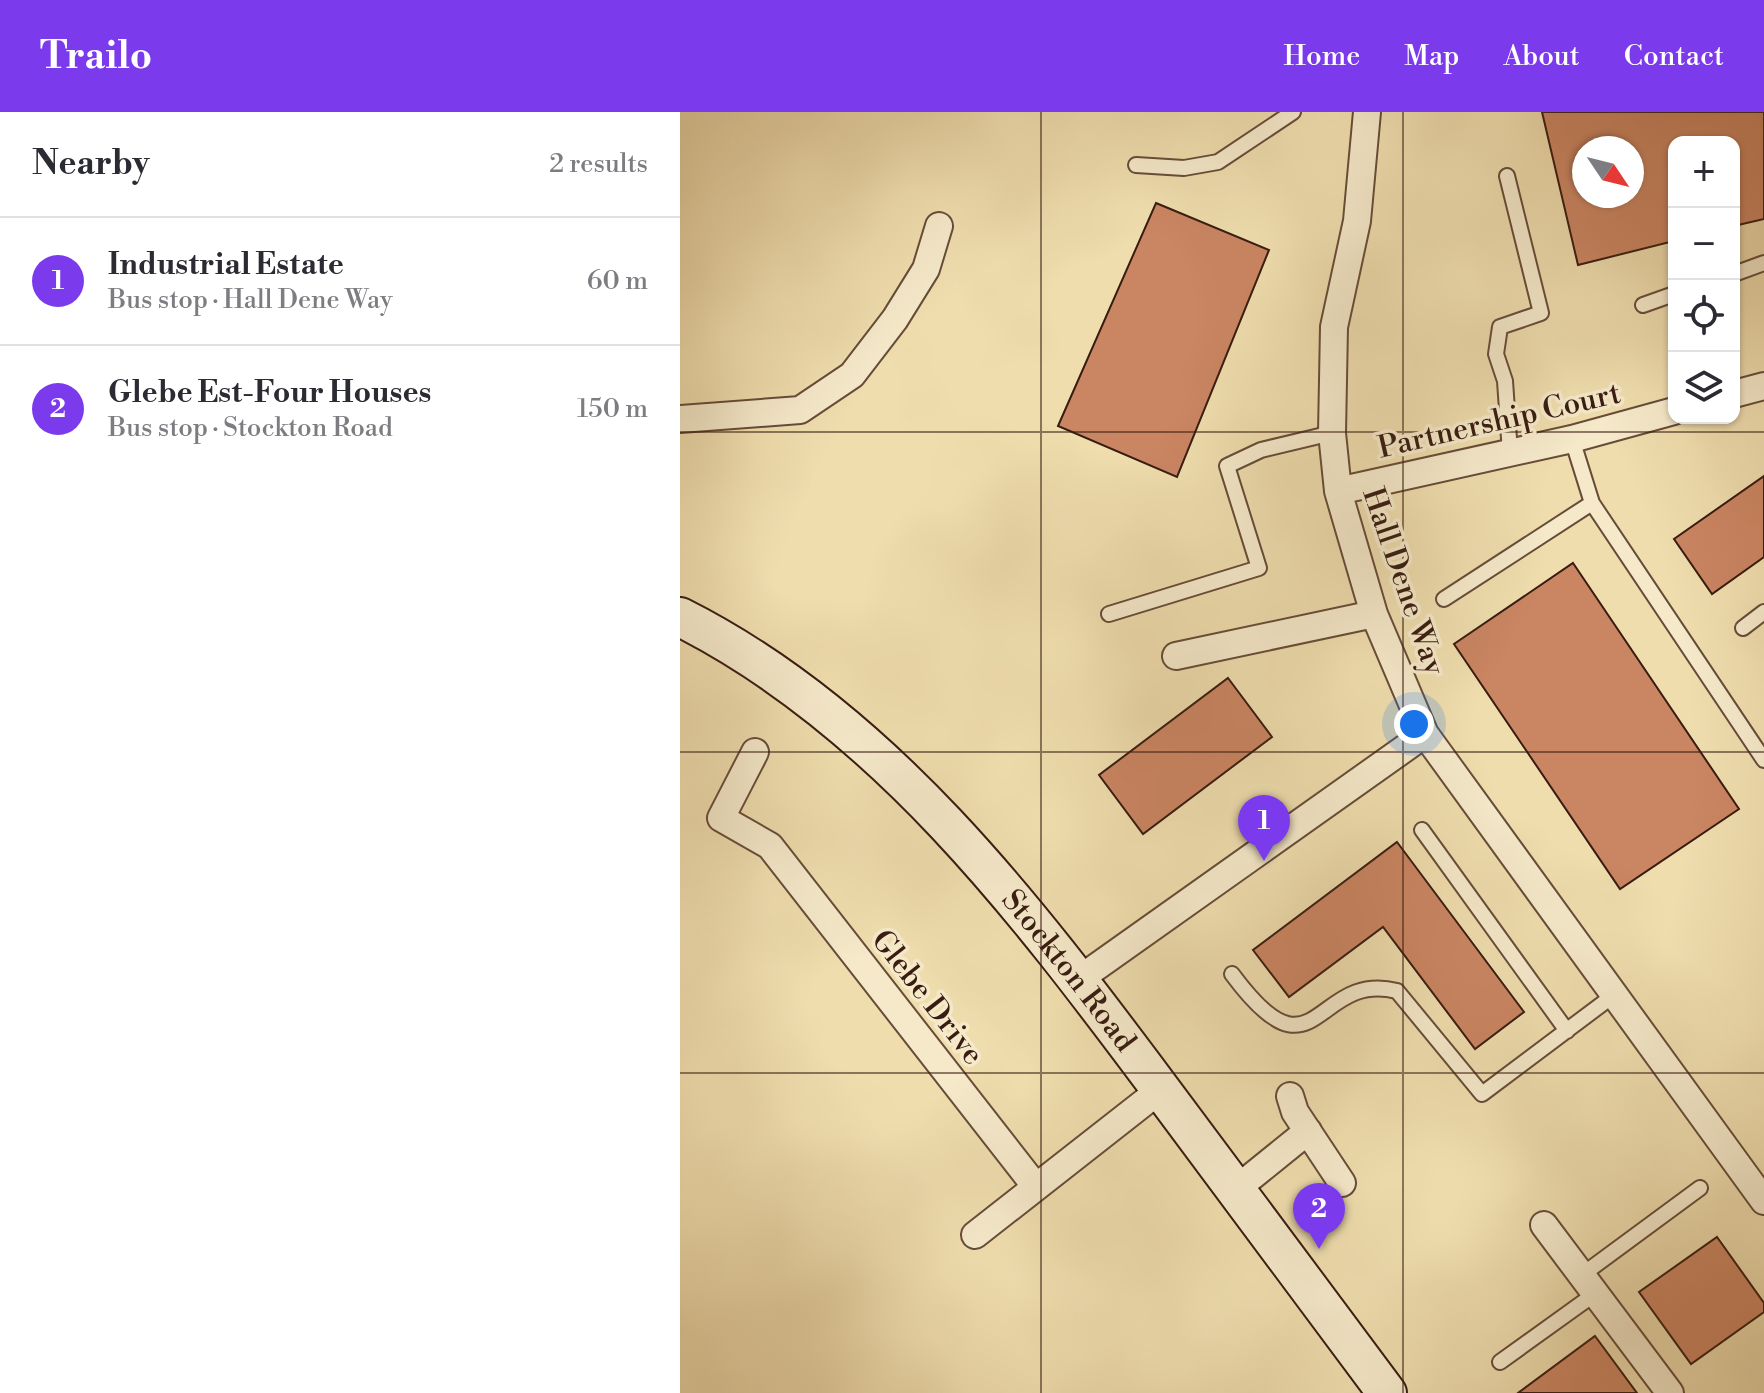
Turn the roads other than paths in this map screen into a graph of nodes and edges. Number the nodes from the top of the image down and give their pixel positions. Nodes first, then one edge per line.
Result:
1 (1293, 112) edge
2 (1367, 112) edge
3 (1136, 165) dead end
4 (1507, 176) dead end
5 (939, 226) dead end
6 (1764, 263) edge
7 (1740, 272) edge
8 (1668, 296) edge
9 (1643, 305) dead end
10 (1764, 386) edge
11 (1740, 392) edge
12 (1668, 413) edge
13 (680, 419) edge
14 (1332, 433) junction
15 (1572, 439) junction
16 (1510, 453) junction
17 (1338, 491) junction
18 (1592, 503) junction
19 (1444, 599) dead end
20 (1764, 612) edge
21 (1109, 614) dead end
22 (1374, 614) junction
23 (680, 617) edge
24 (1743, 628) dead end
25 (1176, 656) dead end
26 (1425, 734) junction
27 (755, 752) dead end
28 (1764, 760) edge
29 (1422, 830) dead end
30 (1232, 974) dead end
31 (1078, 980) junction
32 (1614, 995) junction
33 (1567, 1031) junction
34 (1160, 1090) junction
35 (1290, 1096) dead end
36 (1308, 1131) junction
37 (1342, 1183) dead end
38 (1036, 1187) junction
39 (1700, 1188) dead end
40 (1235, 1190) junction
41 (1764, 1201) edge
42 (1544, 1225) dead end
43 (975, 1235) dead end
44 (1589, 1284) junction
45 (1500, 1362) dead end
46 (1387, 1393) edge
47 (1670, 1393) edge

1 - 3 lane
2 - 14 street, Hall Dene Way
4 - 16 lane
5 - 13 street
6 - 7 lane
8 - 9 lane
10 - 11 street
12 - 15 street, Partnership Court
14 - 17 street, Hall Dene Way
14 - 21 lane
15 - 16 street, Partnership Court
15 - 18 lane
16 - 17 street, Partnership Court
17 - 22 street, Hall Dene Way
18 - 19 lane
18 - 28 lane
20 - 24 lane
22 - 25 street
22 - 26 street, Hall Dene Way
23 - 31 main road, Stockton Road
26 - 31 street
26 - 32 street, Hall Dene Way
27 - 38 street, Glebe Drive
29 - 33 lane
30 - 33 lane
31 - 34 main road, Stockton Road
32 - 33 lane
32 - 41 street, Hall Dene Way
34 - 38 street
34 - 40 main road, Stockton Road
35 - 36 street
36 - 37 street
36 - 40 street
38 - 43 street
39 - 44 lane
40 - 46 main road, Stockton Road
42 - 44 street
44 - 45 lane
44 - 47 street

